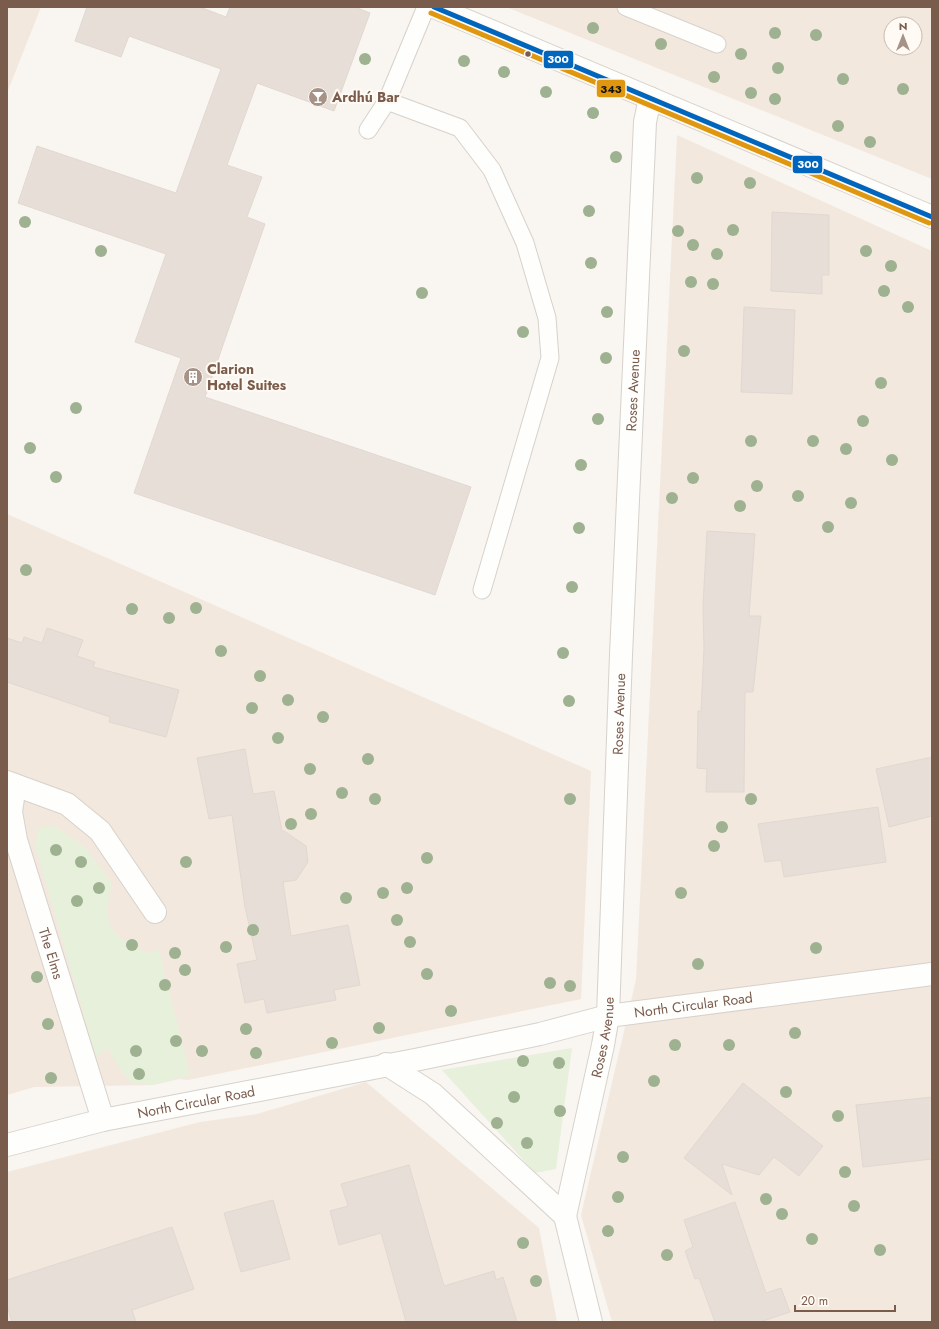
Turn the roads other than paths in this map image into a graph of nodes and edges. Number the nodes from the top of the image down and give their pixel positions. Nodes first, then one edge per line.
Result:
1 (426, 7) edge
2 (434, 7) edge
3 (626, 7) edge
4 (717, 44) dead end
5 (650, 98) junction
6 (387, 101) junction
7 (368, 130) dead end
8 (932, 217) edge
9 (482, 590) dead end
10 (11, 784) edge
11 (155, 912) dead end
12 (932, 974) edge
13 (608, 1016) junction
14 (386, 1064) junction
15 (102, 1120) junction
16 (7, 1144) edge
17 (565, 1216) junction
18 (591, 1322) edge

1 - 6 lane
2 - 5 street
3 - 4 lane
5 - 8 street
5 - 13 street, Roses Avenue
6 - 7 lane
6 - 9 lane
10 - 11 street, The Elms
10 - 15 street, The Elms
12 - 13 street, North Circular Road
13 - 14 street, North Circular Road
13 - 17 street, Roses Avenue
14 - 15 street, North Circular Road
14 - 17 street
15 - 16 street, North Circular Road
17 - 18 street, Roses Avenue

